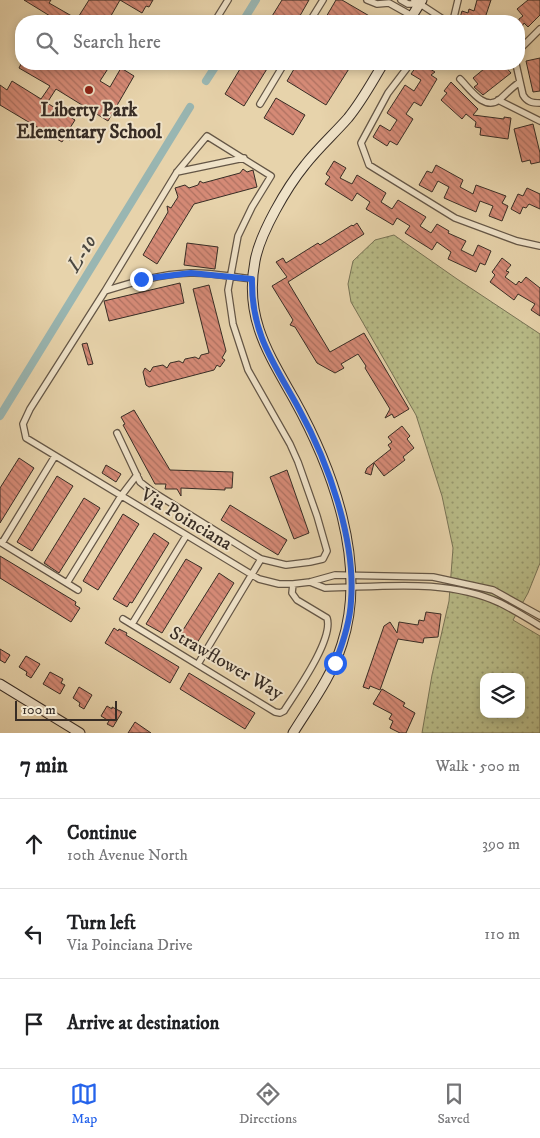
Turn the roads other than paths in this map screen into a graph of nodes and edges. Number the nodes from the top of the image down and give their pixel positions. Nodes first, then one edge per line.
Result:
1 (228, 0) edge
2 (323, 0) edge
3 (368, 0) edge
4 (401, 0) edge
5 (418, 1) edge
6 (219, 15) edge
7 (314, 15) edge
8 (405, 15) edge
9 (412, 15) edge
10 (438, 15) edge
11 (540, 29) edge
12 (525, 44) edge
13 (280, 70) edge
14 (379, 70) edge
15 (405, 70) edge
16 (517, 70) edge
17 (460, 79) dead end
18 (520, 82) junction
19 (498, 100) junction
20 (540, 103) edge
21 (260, 104) dead end
22 (540, 121) edge
23 (244, 158) junction
24 (178, 172) junction
25 (540, 246) edge
26 (230, 277) junction
27 (252, 279) junction
28 (105, 291) junction
29 (117, 433) dead end
30 (55, 456) junction
31 (137, 475) junction
32 (121, 496) junction
33 (186, 536) junction
34 (1, 543) edge
35 (261, 559) junction
36 (252, 576) junction
37 (352, 576) junction
38 (310, 582) junction
39 (67, 583) junction
40 (461, 583) junction
41 (293, 584) junction
42 (352, 588) junction
43 (78, 590) dead end
44 (461, 590) junction
45 (540, 616) edge
46 (123, 619) dead end
47 (132, 624) junction
48 (540, 626) edge
49 (198, 664) junction
50 (0, 684) edge
51 (80, 733) edge
52 (293, 733) edge

1 - 6 street
2 - 7 street
3 - 8 street
4 - 5 street
5 - 9 street
5 - 10 street
11 - 12 street
13 - 21 street
14 - 27 street
15 - 25 street
16 - 18 street
17 - 19 street
18 - 19 street
18 - 20 street
19 - 22 street
23 - 24 street
23 - 24 street, Via Poinciana
23 - 26 street
24 - 28 street, Via Poinciana
26 - 27 street
26 - 28 street
26 - 35 street
27 - 37 street
28 - 30 street, Via Poinciana
29 - 31 street
30 - 32 street, Via Poinciana
30 - 34 street
31 - 32 street
31 - 35 street
32 - 33 street, Via Poinciana
32 - 39 street
33 - 36 street, Via Poinciana
33 - 47 street
34 - 39 street
35 - 36 street
36 - 41 street, Via Poinciana
36 - 49 street
37 - 38 street, Via Poinciana
37 - 40 street, Via Poinciana
37 - 42 street
38 - 41 street, Via Poinciana
38 - 42 street, Via Poinciana
39 - 43 street
40 - 44 street
40 - 45 street, Via Poinciana
41 - 49 street, Strawflower Way
42 - 44 street, Via Poinciana
42 - 52 street
44 - 48 street, Via Poinciana
46 - 47 street, Strawflower Way
47 - 49 street, Strawflower Way
50 - 51 street

